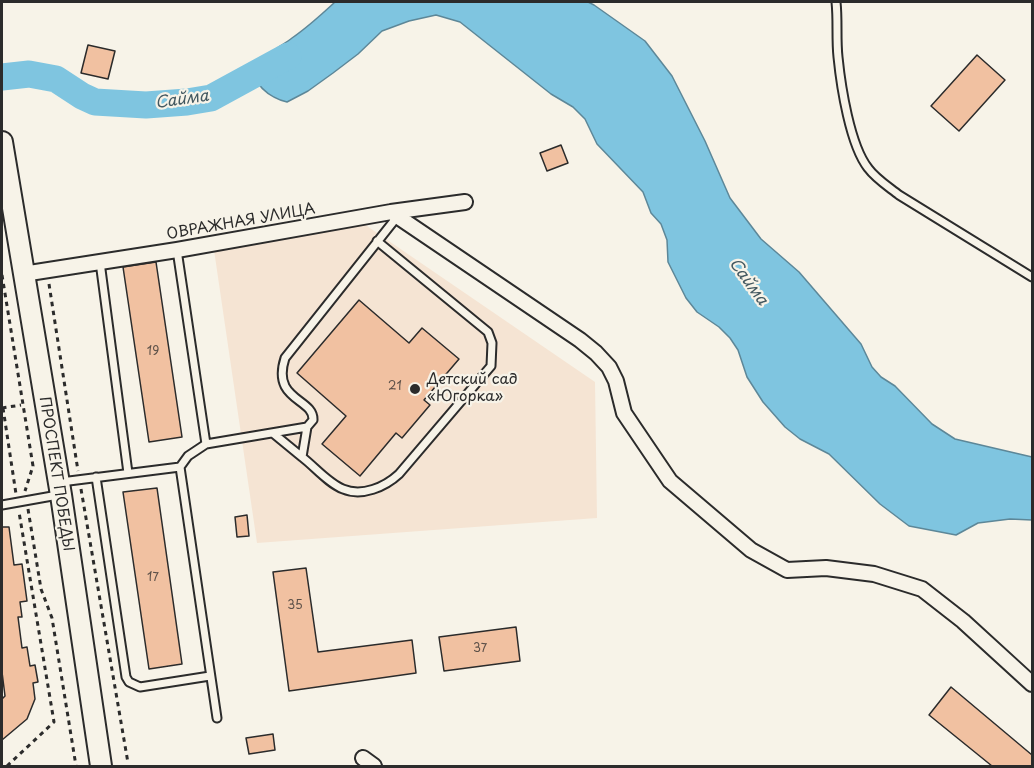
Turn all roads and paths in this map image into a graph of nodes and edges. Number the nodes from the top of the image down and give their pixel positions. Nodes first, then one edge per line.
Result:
1 (836, 2) edge
2 (2, 142) edge
3 (465, 202) dead end
4 (394, 214) junction
5 (376, 242) junction
6 (177, 250) junction
7 (100, 262) junction
8 (47, 270) junction
9 (23, 274) junction
10 (2, 275) edge
11 (1032, 277) edge
12 (2, 282) edge
13 (21, 405) junction
14 (2, 408) edge
15 (307, 427) junction
16 (274, 434) junction
17 (206, 444) junction
18 (302, 457) junction
19 (180, 466) junction
20 (128, 473) junction
21 (96, 477) junction
22 (79, 480) junction
23 (59, 489) junction
24 (27, 501) junction
25 (17, 502) junction
26 (2, 505) edge
27 (210, 676) junction
28 (1032, 684) edge
29 (218, 718) dead end
30 (128, 763) dead end
31 (7, 766) edge
32 (76, 766) edge
33 (101, 766) edge

1 - 11 lane
2 - 9 street, ПРОСПЕКТ ПОБЕДЫ
3 - 4 street, ОВРАЖНАЯ УЛИЦА
4 - 5 lane
4 - 6 street, ОВРАЖНАЯ УЛИЦА
4 - 28 street
5 - 15 lane
5 - 18 lane
6 - 7 street, ОВРАЖНАЯ УЛИЦА
6 - 17 lane
7 - 8 street, ОВРАЖНАЯ УЛИЦА
7 - 20 lane
8 - 9 street, ОВРАЖНАЯ УЛИЦА
8 - 22 path
9 - 23 street, ПРОСПЕКТ ПОБЕДЫ
10 - 12 path
12 - 13 path
13 - 14 path
13 - 24 path
14 - 25 path
15 - 16 lane
15 - 18 lane
16 - 17 lane
16 - 18 lane
17 - 19 lane
19 - 20 lane
19 - 27 lane
20 - 21 lane
21 - 22 lane
21 - 27 lane
22 - 23 lane
22 - 30 path
23 - 24 lane
23 - 33 street, ПРОСПЕКТ ПОБЕДЫ
24 - 25 lane
24 - 32 path
25 - 26 lane
25 - 31 path
27 - 29 lane

